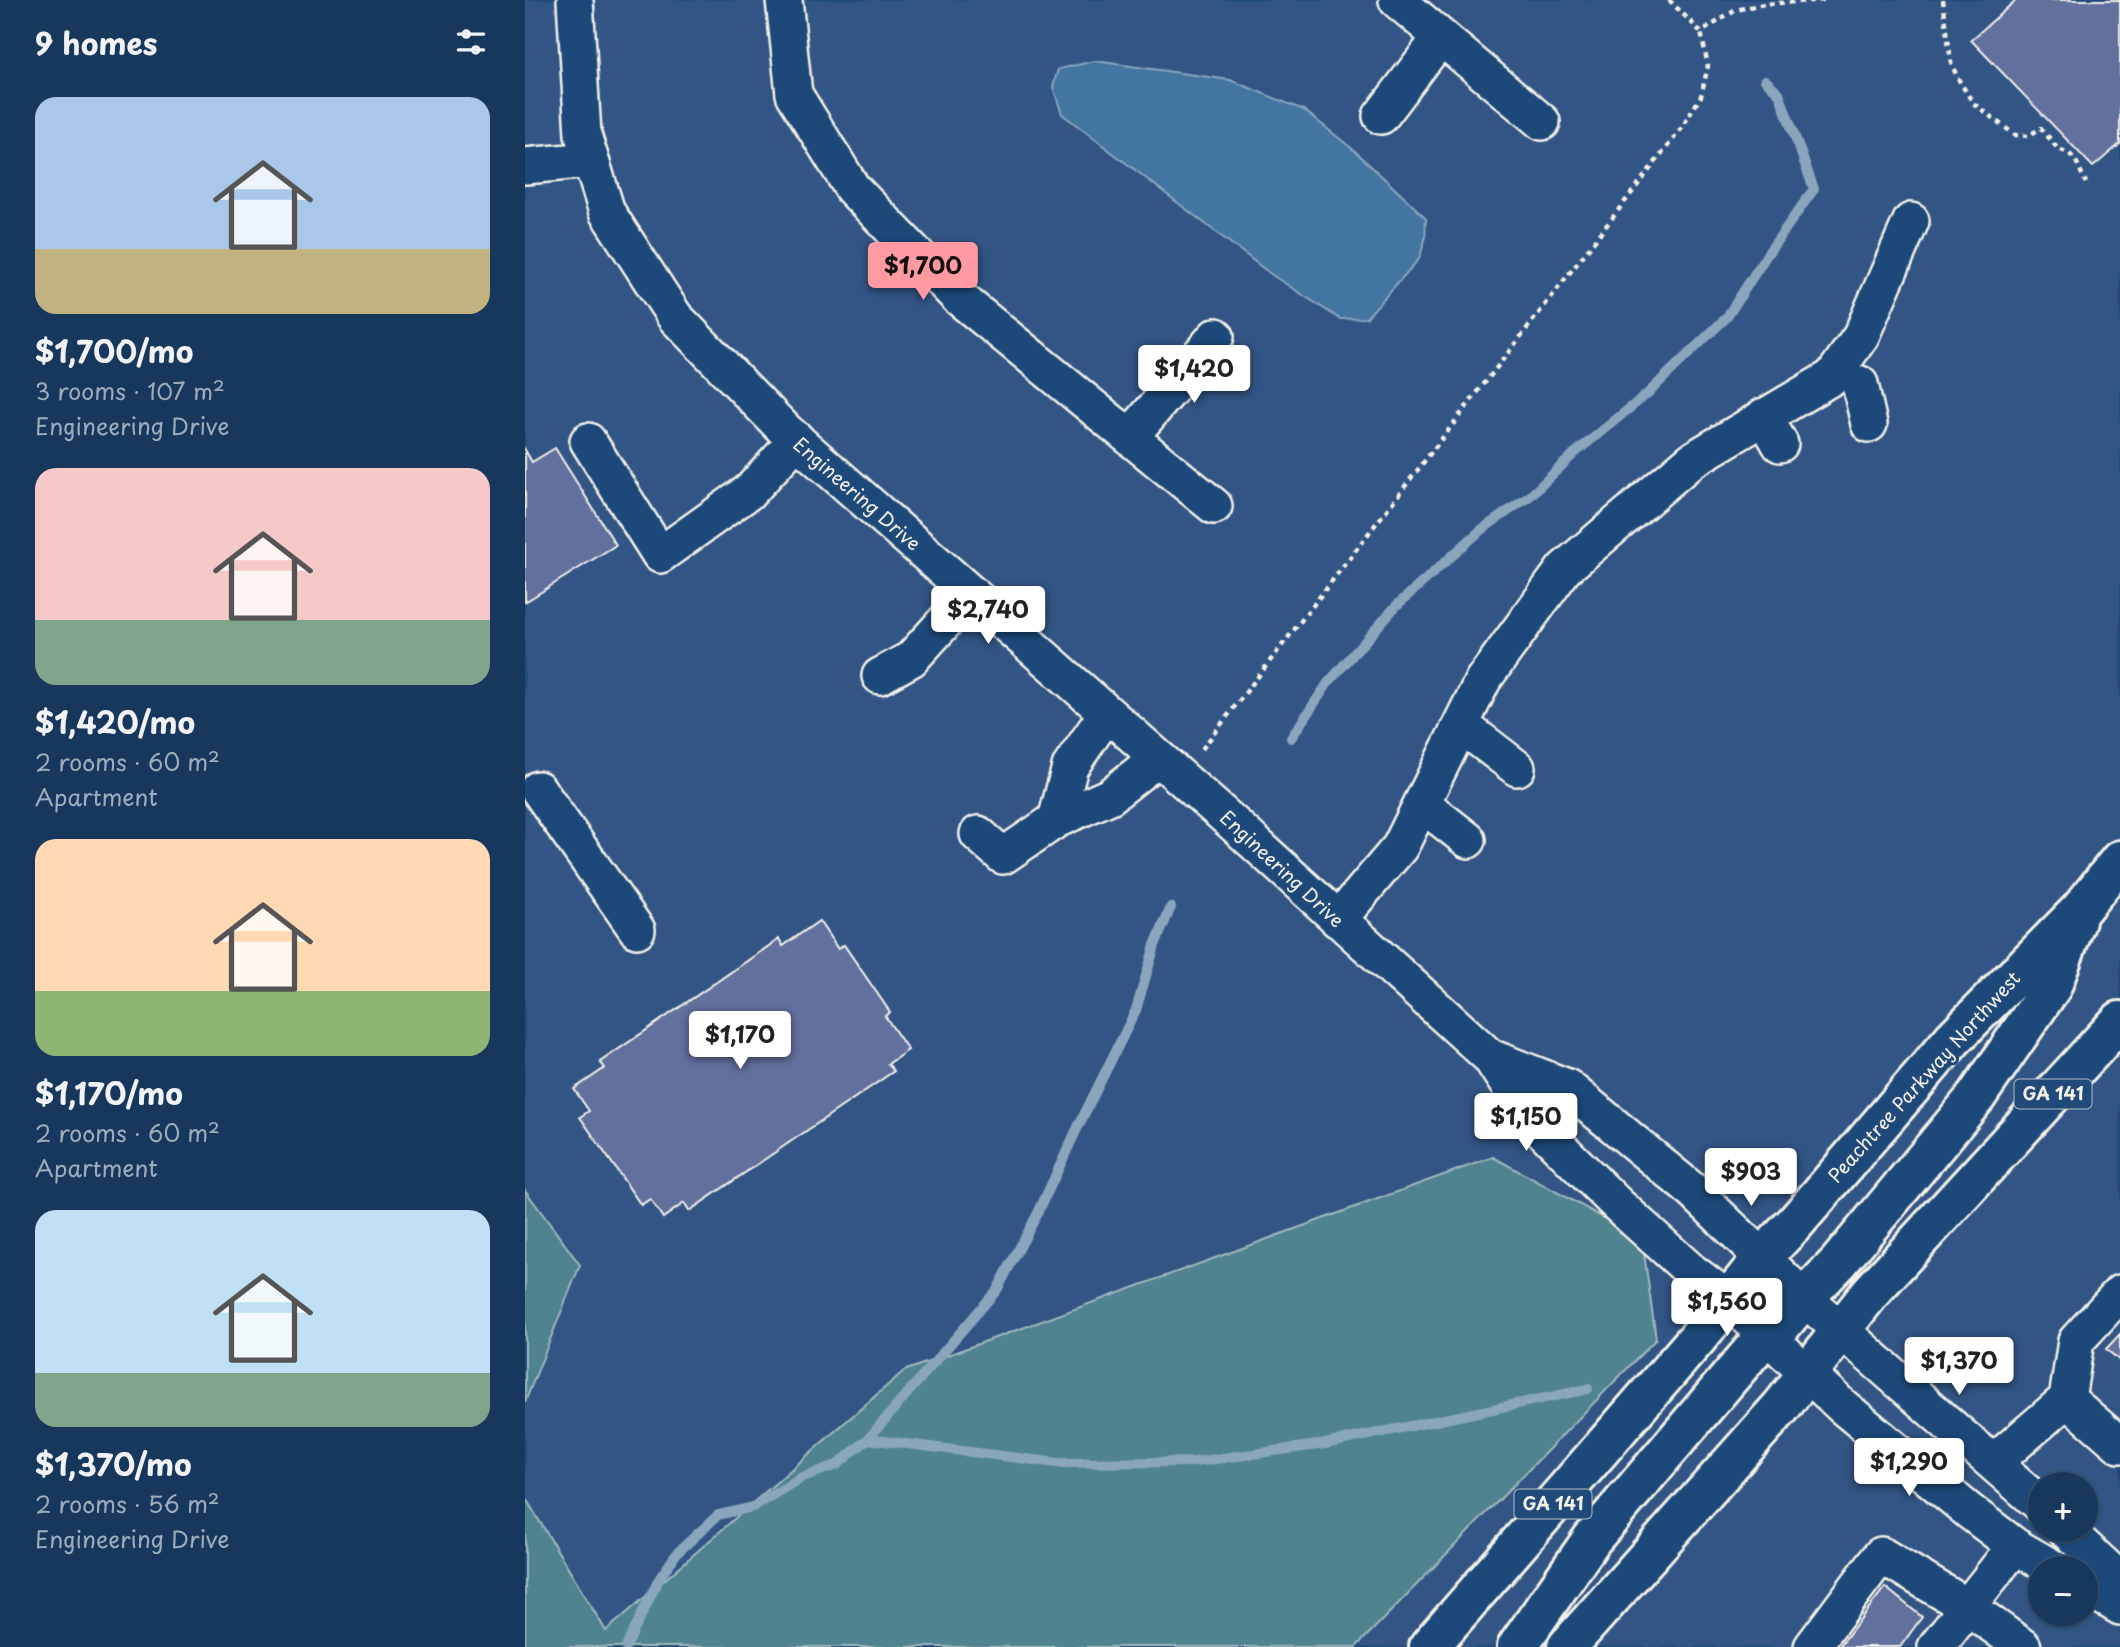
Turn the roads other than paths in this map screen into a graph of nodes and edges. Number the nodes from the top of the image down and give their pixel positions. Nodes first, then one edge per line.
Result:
1 (575, 0) edge
2 (784, 0) edge
3 (1397, 0) edge
4 (1441, 37) junction
5 (1381, 117) dead end
6 (1542, 122) dead end
7 (591, 160) junction
8 (525, 166) edge
9 (1911, 221) dead end
10 (1216, 335) dead end
11 (1860, 384) dead end
12 (1869, 424) dead end
13 (1130, 437) junction
14 (797, 440) junction
15 (588, 441) dead end
16 (1215, 506) dead end
17 (971, 593) junction
18 (880, 676) dead end
19 (1107, 713) junction
20 (1461, 725) junction
21 (1158, 758) junction
22 (1517, 768) dead end
23 (538, 789) dead end
24 (1422, 804) junction
25 (1056, 820) junction
26 (978, 834) dead end
27 (1468, 841) dead end
28 (2120, 860) edge
29 (2080, 909) junction
30 (1338, 920) junction
31 (637, 930) dead end
32 (2120, 1021) edge
33 (1490, 1057) junction
34 (1762, 1258) junction
35 (2120, 1293) edge
36 (1802, 1295) junction
37 (1728, 1299) junction
38 (1841, 1329) junction
39 (1768, 1337) junction
40 (1807, 1374) junction
41 (2067, 1399) junction
42 (2120, 1445) edge
43 (1993, 1463) junction
44 (2028, 1494) edge
45 (2079, 1542) edge
46 (2015, 1546) junction
47 (2032, 1556) edge
48 (2120, 1580) edge
49 (2098, 1594) edge
50 (1968, 1607) junction
51 (2120, 1607) edge
52 (1429, 1647) edge
53 (1517, 1647) edge
54 (1567, 1647) edge
55 (1812, 1647) edge
56 (1937, 1647) edge
57 (2023, 1647) edge

1 - 7 street, Engineering Drive
2 - 13 street
3 - 4 street
4 - 5 street
4 - 6 street
7 - 8 street
7 - 14 street, Engineering Drive
9 - 20 street
10 - 13 street
11 - 12 street
13 - 16 street
14 - 15 street
14 - 17 street, Engineering Drive
17 - 18 street
17 - 19 street, Engineering Drive
19 - 21 street, Engineering Drive
19 - 25 street
20 - 22 street
20 - 24 street
21 - 25 street
21 - 30 street, Engineering Drive
23 - 31 street
24 - 27 street
24 - 30 street
25 - 26 street
28 - 29 highway, Peachtree Parkway Northwest / GA 141
29 - 34 highway, Peachtree Parkway Northwest / GA 141
29 - 36 highway
30 - 33 street, Engineering Drive
32 - 38 highway, GA 141
33 - 34 street, Engineering Drive
33 - 37 street, Engineering Drive
34 - 36 street, Engineering Drive
34 - 37 highway, Peachtree Parkway Northwest / GA 141
35 - 41 street
36 - 38 street, Engineering Drive
36 - 39 highway
37 - 39 street, Engineering Drive
37 - 52 highway, Peachtree Parkway Northwest / GA 141
38 - 40 highway, GA 141
38 - 43 street, Engineering Drive
39 - 40 street, Engineering Drive
39 - 53 highway
40 - 46 street, Engineering Drive
40 - 54 highway, GA 141
41 - 42 street
41 - 43 street
43 - 44 street, Engineering Drive
45 - 48 street
46 - 47 street, Engineering Drive
46 - 50 street
49 - 51 street
50 - 55 street
50 - 56 street
50 - 57 street

